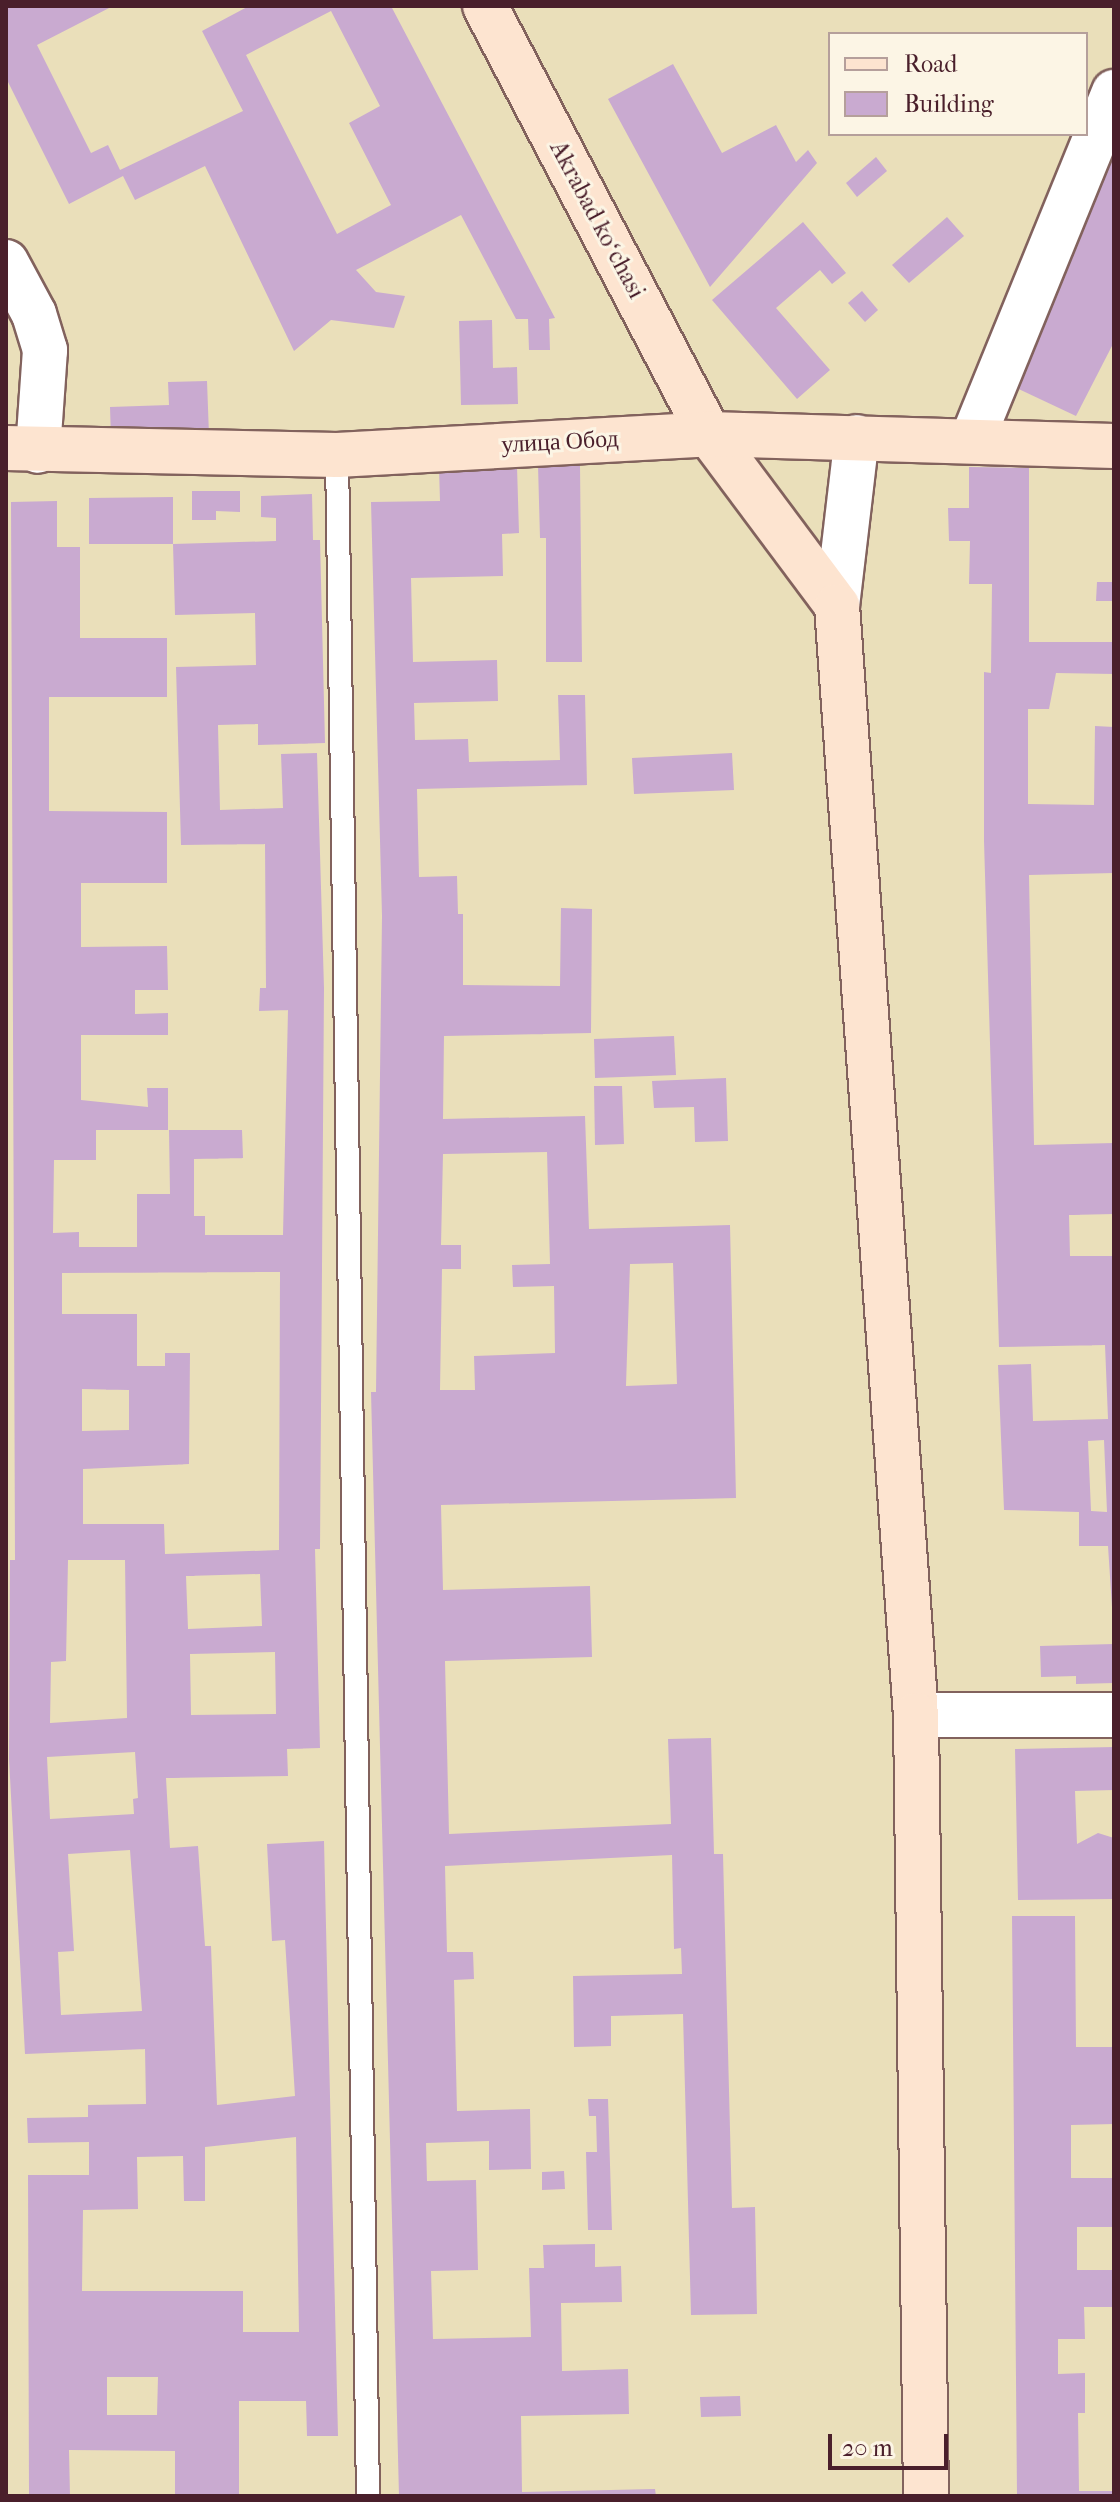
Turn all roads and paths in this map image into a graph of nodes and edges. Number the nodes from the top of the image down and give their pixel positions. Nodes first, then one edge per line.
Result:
1 (485, 6) edge
2 (1114, 92) edge
3 (6, 262) edge
4 (709, 434) junction
5 (857, 437) junction
6 (972, 440) junction
7 (1114, 446) edge
8 (22, 450) edge
9 (337, 455) junction
10 (837, 606) junction
11 (916, 1715) junction
12 (1114, 1715) edge
13 (368, 2496) edge
14 (926, 2496) edge

1 - 4 street, Akrabad koʻchasi
2 - 6 street
3 - 8 street
4 - 5 street, улица Обод
4 - 9 street, улица Обод
4 - 10 street, Akrabad koʻchasi
5 - 6 street, улица Обод
5 - 10 street
6 - 7 street, улица Обод
8 - 9 street, улица Обод
9 - 13 lane
10 - 11 street
11 - 12 street
11 - 14 street

